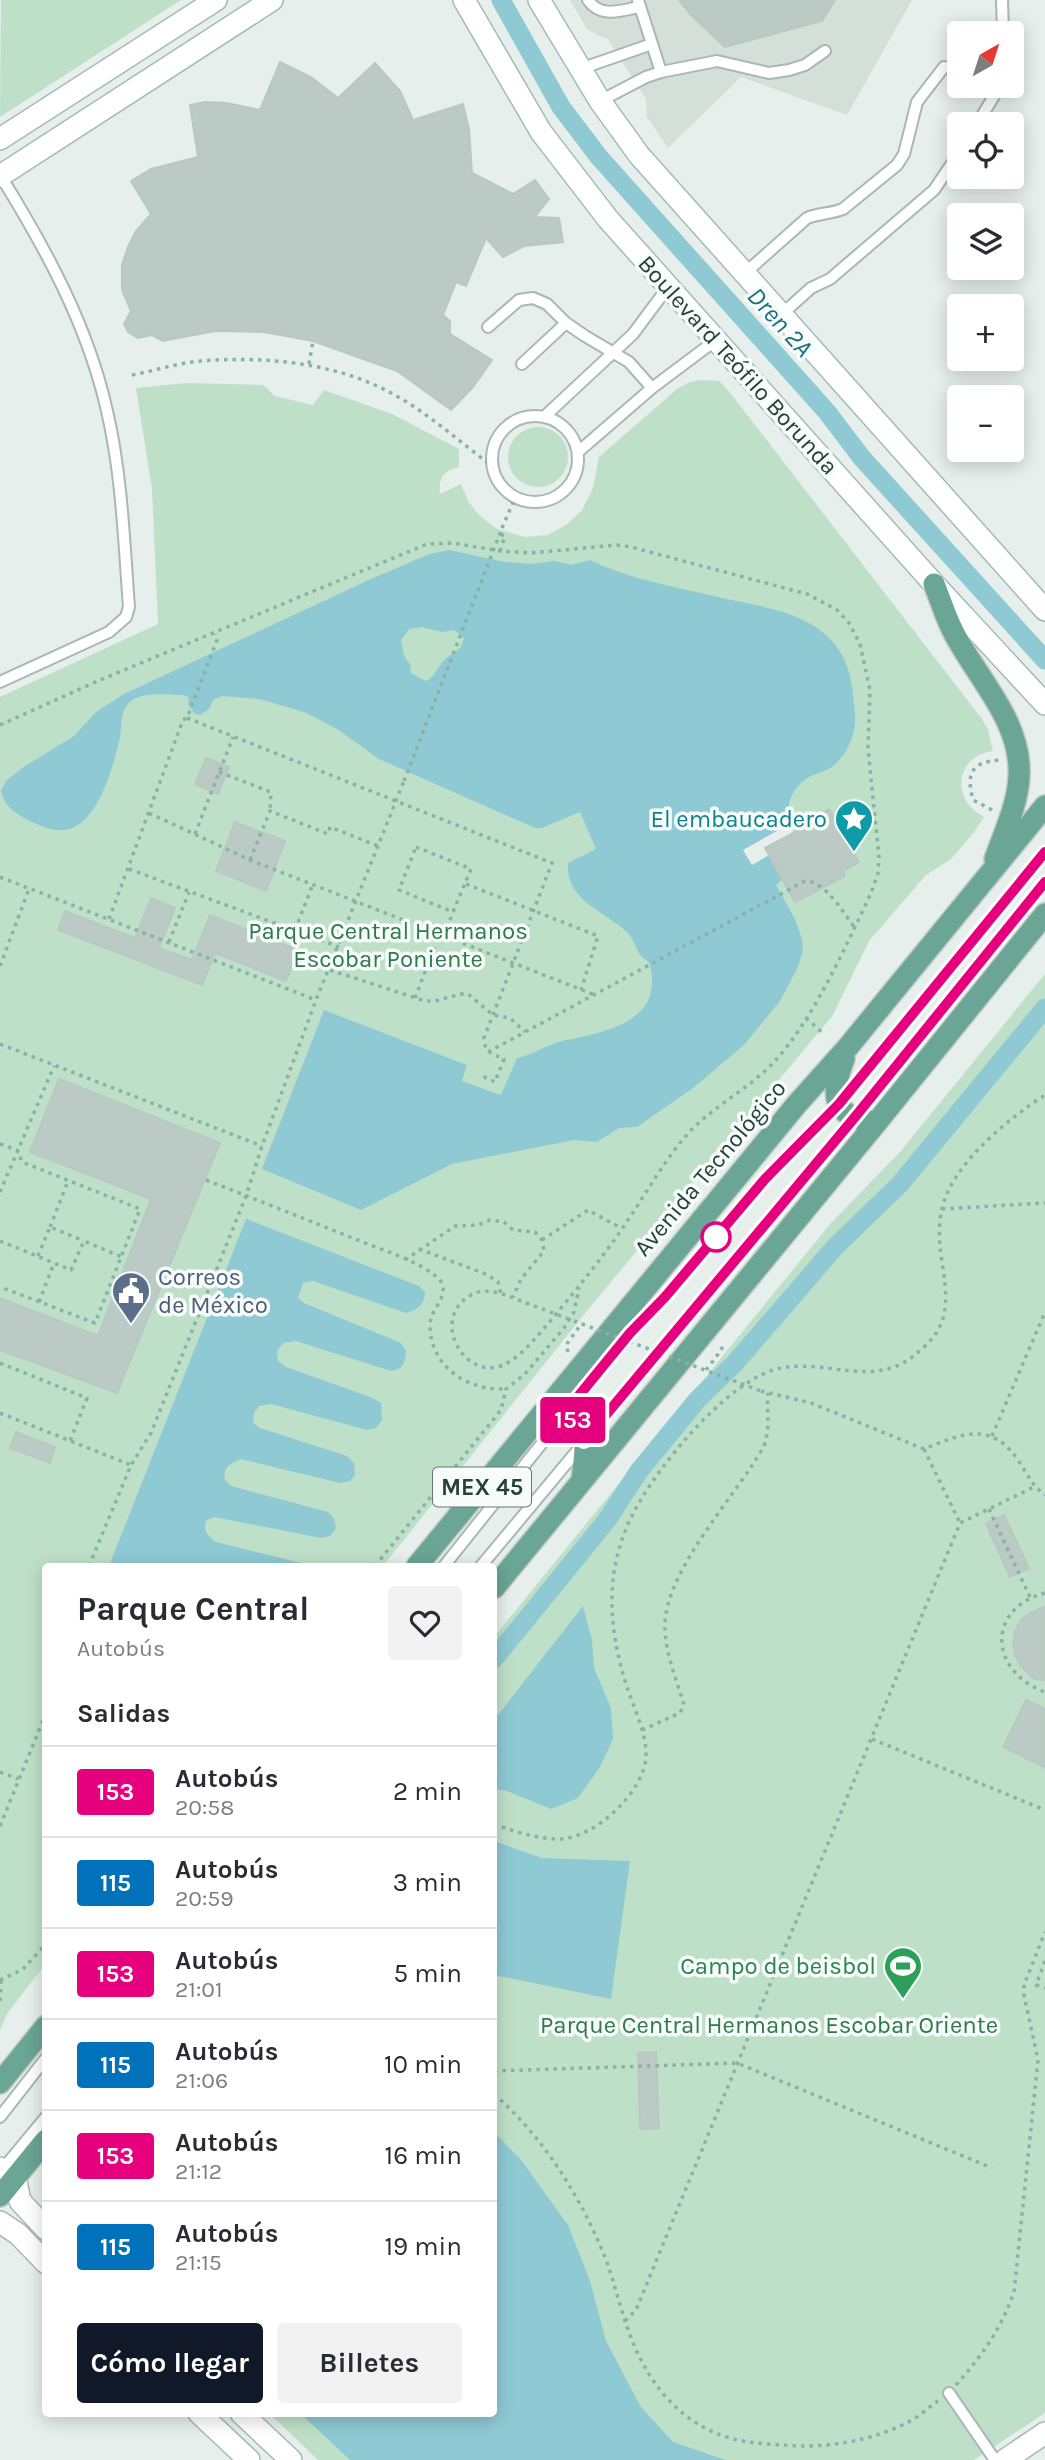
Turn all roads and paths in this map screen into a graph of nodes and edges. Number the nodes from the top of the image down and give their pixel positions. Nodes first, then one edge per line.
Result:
1 (216, 0) edge
2 (272, 0) edge
3 (464, 0) edge
4 (539, 0) edge
5 (588, 0) edge
6 (1002, 0) edge
7 (639, 4) edge
8 (1003, 21) edge
9 (652, 44) junction
10 (825, 51) dead end
11 (944, 67) dead end
12 (580, 69) junction
13 (661, 72) junction
14 (600, 101) junction
15 (0, 139) edge
16 (947, 171) edge
17 (0, 176) edge
18 (744, 274) junction
19 (668, 287) junction
20 (781, 316) junction
21 (566, 323) junction
22 (488, 327) dead end
23 (716, 340) junction
24 (313, 341) dead end
25 (614, 352) junction
26 (309, 364) junction
27 (522, 364) dead end
28 (132, 375) dead end
29 (652, 388) junction
30 (544, 417) junction
31 (578, 452) junction
32 (492, 466) junction
33 (515, 498) junction
34 (500, 534) junction
35 (500, 551) junction
36 (934, 584) junction
37 (1045, 610) edge
38 (215, 634) junction
39 (0, 682) edge
40 (1045, 704) edge
41 (187, 718) junction
42 (0, 725) edge
43 (233, 737) junction
44 (1003, 760) dead end
45 (219, 772) junction
46 (396, 802) junction
47 (1045, 806) edge
48 (270, 811) junction
49 (993, 811) dead end
50 (149, 813) junction
51 (195, 834) junction
52 (379, 846) junction
53 (1045, 852) edge
54 (250, 860) junction
55 (129, 869) junction
56 (990, 874) junction
57 (0, 877) edge
58 (1045, 882) edge
59 (313, 884) junction
60 (466, 884) junction
61 (29, 889) junction
62 (189, 892) junction
63 (357, 902) junction
64 (534, 911) junction
65 (453, 912) junction
66 (1045, 914) edge
67 (109, 919) junction
68 (1045, 926) edge
69 (855, 928) junction
70 (295, 930) junction
71 (441, 935) junction
72 (1026, 938) junction
73 (169, 943) junction
74 (339, 947) junction
75 (513, 965) junction
76 (0, 966) edge
77 (330, 970) junction
78 (581, 990) junction
79 (595, 995) junction
80 (415, 998) junction
81 (316, 1000) junction
82 (493, 1015) junction
83 (806, 1018) junction
84 (525, 1032) junction
85 (825, 1035) dead end
86 (0, 1044) edge
87 (848, 1047) junction
88 (488, 1052) junction
89 (54, 1066) junction
90 (480, 1075) dead end
91 (1045, 1095) edge
92 (847, 1111) junction
93 (877, 1122) junction
94 (0, 1144) edge
95 (262, 1146) junction
96 (18, 1150) junction
97 (206, 1180) dead end
98 (68, 1181) junction
99 (0, 1192) edge
100 (246, 1196) junction
101 (1045, 1203) edge
102 (941, 1209) junction
103 (50, 1227) junction
104 (622, 1229) junction
105 (542, 1240) junction
106 (0, 1241) edge
107 (83, 1241) junction
108 (419, 1249) junction
109 (38, 1256) junction
110 (122, 1257) junction
111 (405, 1260) junction
112 (54, 1264) junction
113 (579, 1286) junction
114 (0, 1287) edge
115 (500, 1294) junction
116 (513, 1298) junction
117 (39, 1302) junction
118 (1045, 1312) edge
119 (582, 1323) junction
120 (720, 1344) dead end
121 (568, 1352) dead end
122 (0, 1363) edge
123 (705, 1370) junction
124 (506, 1389) junction
125 (768, 1393) junction
126 (555, 1412) junction
127 (0, 1413) edge
128 (992, 1436) junction
129 (70, 1441) junction
130 (584, 1441) junction
131 (924, 1449) junction
132 (131, 1465) junction
133 (582, 1480) junction
134 (1034, 1487) junction
135 (1045, 1495) edge
136 (989, 1509) junction
137 (960, 1523) junction
138 (90, 1563) edge
139 (377, 1563) edge
140 (420, 1563) edge
141 (446, 1563) edge
142 (483, 1563) edge
143 (497, 1584) edge
144 (1045, 1593) edge
145 (1030, 1597) junction
146 (1045, 1692) edge
147 (42, 1723) edge
148 (642, 1730) junction
149 (871, 1739) junction
150 (0, 1772) edge
151 (19, 1779) junction
152 (1045, 1810) edge
153 (497, 1825) edge
154 (0, 1826) edge
155 (1045, 1932) edge
156 (42, 1948) edge
157 (1045, 1961) edge
158 (0, 1980) edge
159 (1045, 1989) edge
160 (0, 2001) edge
161 (42, 2031) edge
162 (737, 2063) junction
163 (42, 2064) edge
164 (497, 2071) edge
165 (0, 2083) edge
166 (497, 2097) edge
167 (0, 2117) edge
168 (42, 2122) edge
169 (42, 2143) edge
170 (992, 2168) dead end
171 (5, 2171) edge
172 (0, 2196) edge
173 (0, 2222) edge
174 (42, 2224) edge
175 (42, 2259) edge
176 (625, 2321) junction
177 (949, 2393) junction
178 (203, 2417) edge
179 (242, 2417) edge
180 (245, 2417) edge
181 (1045, 2433) edge
182 (227, 2439) junction
183 (249, 2460) edge
184 (291, 2460) edge
185 (995, 2460) edge
186 (1005, 2460) edge

1 - 15 main road
2 - 17 main road
3 - 19 main road, Boulevard Teófilo Borunda
4 - 12 main road
5 - 7 lane
6 - 8 lane
7 - 9 lane
9 - 12 lane
9 - 13 lane
10 - 13 lane
11 - 18 lane
12 - 14 main road
13 - 14 lane
14 - 18 main road
16 - 20 lane
17 - 39 lane
18 - 20 main road
19 - 23 main road, Boulevard Teófilo Borunda
19 - 25 lane
20 - 37 main road
21 - 22 lane
21 - 25 lane
21 - 27 lane
23 - 29 lane
23 - 36 main road, Boulevard Teófilo Borunda
24 - 26 path
25 - 29 lane
25 - 30 lane
26 - 28 path
26 - 32 path
29 - 31 lane
30 - 31 lane
30 - 32 lane
31 - 33 lane
32 - 33 lane
33 - 34 path, bridge
34 - 35 path
34 - 46 path, bridge
35 - 38 path
35 - 69 path
36 - 40 main road, Boulevard Teófilo Borunda
36 - 56 main road
38 - 41 path
38 - 42 path
41 - 43 path
41 - 50 path
43 - 45 path
43 - 46 path
44 - 49 path
45 - 48 path
45 - 51 path
46 - 52 path
46 - 64 path
47 - 56 main road, Avenida Tecnológico / MEX 45
48 - 52 path
48 - 54 path
50 - 51 path
50 - 55 path
51 - 54 path
52 - 63 path
53 - 92 lane
54 - 59 path
55 - 62 path
55 - 67 path
56 - 87 main road, Avenida Tecnológico / MEX 45
57 - 61 path
58 - 92 lane
59 - 63 path
59 - 70 path
60 - 64 path
60 - 65 path
60 - 65 path
61 - 67 path
61 - 76 path
62 - 70 path
62 - 73 path
63 - 71 path
63 - 74 path
64 - 75 path
64 - 78 path
65 - 71 path
66 - 72 main road, MEX 45
67 - 73 path
68 - 72 main road
69 - 79 path
69 - 83 path
70 - 74 path
71 - 75 path
71 - 80 path
72 - 93 main road, MEX 45
73 - 81 path
74 - 77 path
75 - 78 path
75 - 82 path
77 - 80 path
77 - 81 path
78 - 79 path
79 - 84 path
80 - 82 path
81 - 95 path
82 - 84 path
82 - 88 path
83 - 85 path
83 - 104 path
84 - 88 path
86 - 89 path
87 - 92 main road
87 - 126 main road, Avenida Tecnológico / MEX 45
88 - 90 path
89 - 95 path
89 - 96 path
91 - 102 path
92 - 93 main road
92 - 126 lane
92 - 130 lane
93 - 133 main road, MEX 45
94 - 96 path
95 - 100 path
96 - 98 path
96 - 99 path
97 - 100 path
98 - 103 path
98 - 110 path
100 - 111 path
100 - 132 path
101 - 102 path
102 - 148 path
103 - 107 path
103 - 109 path
104 - 105 path
104 - 113 path
105 - 108 path
105 - 116 path
106 - 109 path
107 - 110 path
107 - 112 path
108 - 111 path
108 - 115 path
109 - 112 path
110 - 117 path
111 - 124 path
112 - 117 path
113 - 115 path
113 - 124 path
114 - 117 path
115 - 116 path
116 - 119 path, bridge
118 - 128 path
119 - 121 path
119 - 123 path, bridge
120 - 123 path
122 - 129 path
123 - 125 path, bridge
124 - 139 path
125 - 131 path
125 - 148 path
126 - 130 main road
126 - 140 main road, Avenida Tecnológico / MEX 45
126 - 141 lane
127 - 129 path
128 - 131 path
128 - 134 path
129 - 132 path
130 - 133 main road
130 - 142 lane
131 - 137 path
132 - 138 path
133 - 143 main road, MEX 45
134 - 135 path
134 - 136 path
136 - 137 path
136 - 145 path
137 - 149 path
144 - 145 path
145 - 146 path
147 - 151 path
148 - 153 path
149 - 152 path
149 - 162 path
150 - 151 path
151 - 154 path
155 - 177 path
156 - 158 path
157 - 159 path
158 - 160 path
161 - 165 main road
162 - 164 path
162 - 170 path
162 - 176 path
163 - 167 lane
166 - 176 path
168 - 171 lane
169 - 171 main road
171 - 172 main road
171 - 174 main road
173 - 175 main road
176 - 177 path
177 - 185 lane
178 - 182 main road
179 - 182 main road
180 - 184 main road
181 - 186 main road
182 - 183 main road

